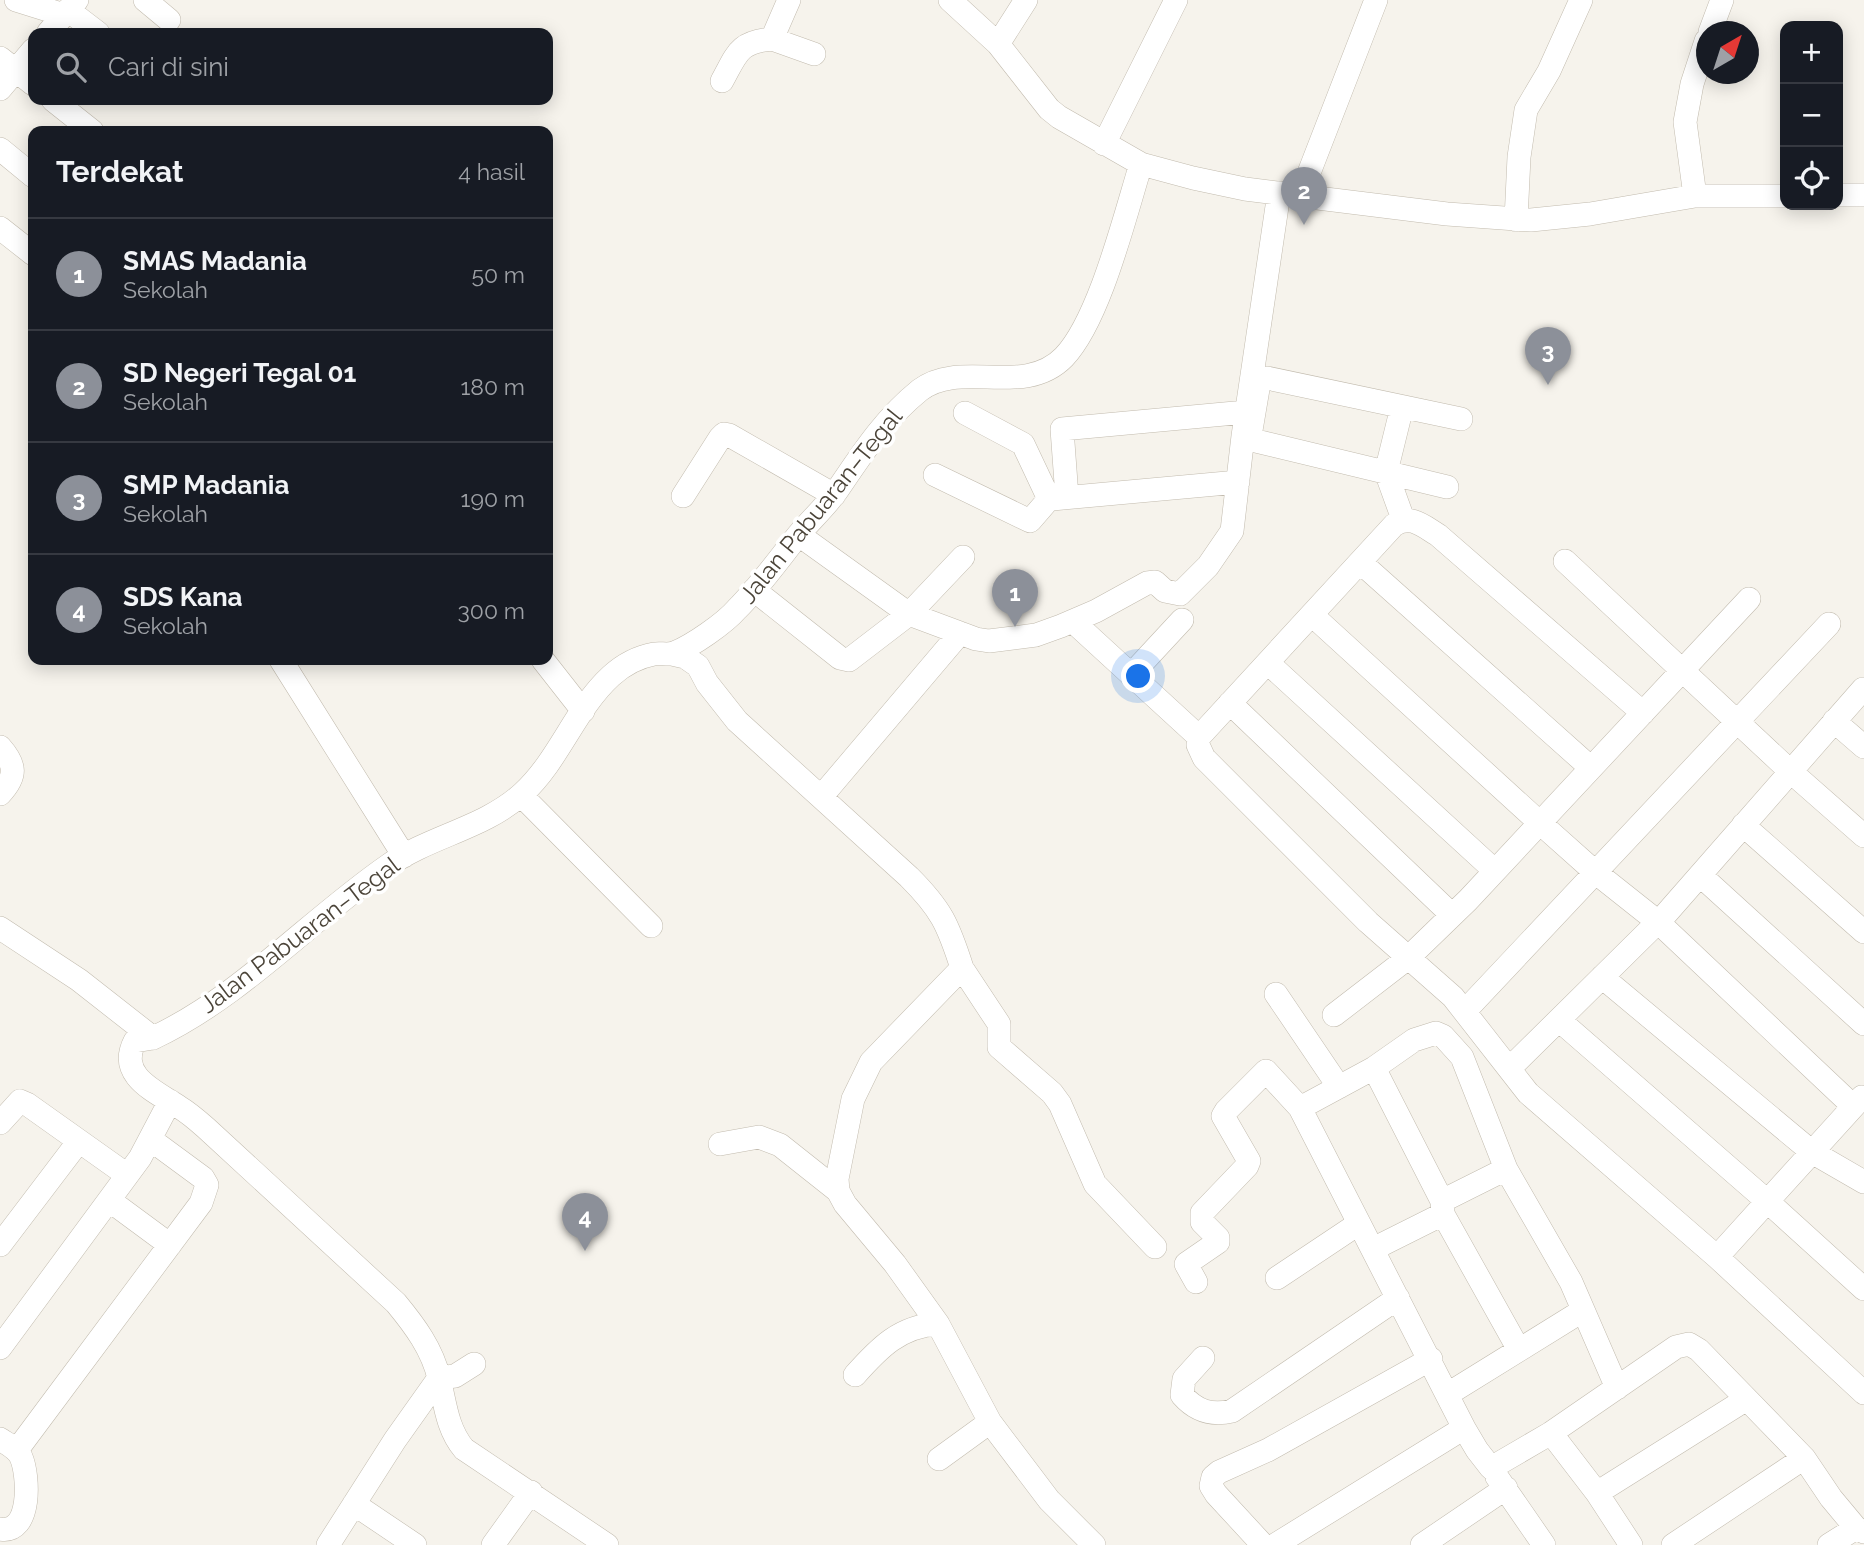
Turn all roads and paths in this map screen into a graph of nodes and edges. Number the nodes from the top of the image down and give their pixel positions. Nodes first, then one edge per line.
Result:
1 (16, 0) edge
2 (145, 0) edge
3 (789, 0) edge
4 (950, 0) edge
5 (1026, 0) edge
6 (1176, 0) edge
7 (1376, 0) edge
8 (1581, 0) edge
9 (1722, 0) edge
10 (70, 8) edge
11 (169, 20) dead end
12 (1714, 21) edge
13 (52, 28) edge
14 (92, 28) edge
15 (772, 38) junction
16 (998, 44) junction
17 (814, 54) dead end
18 (28, 56) edge
19 (16, 70) edge
20 (1696, 72) edge
21 (722, 81) dead end
22 (0, 89) edge
23 (59, 105) edge
24 (86, 126) edge
25 (1104, 144) junction
26 (0, 149) edge
27 (1141, 164) junction
28 (28, 172) edge
29 (1289, 194) junction
30 (1843, 195) edge
31 (1864, 195) edge
32 (1695, 196) junction
33 (1780, 196) edge
34 (1516, 220) junction
35 (0, 228) edge
36 (28, 250) edge
37 (1402, 407) junction
38 (1246, 412) junction
39 (965, 413) dead end
40 (1461, 419) dead end
41 (1386, 472) junction
42 (935, 475) dead end
43 (1238, 482) junction
44 (1447, 487) dead end
45 (834, 495) junction
46 (683, 496) dead end
47 (1058, 498) junction
48 (1403, 520) junction
49 (799, 534) junction
50 (963, 557) dead end
51 (1565, 561) dead end
52 (1360, 562) junction
53 (754, 590) junction
54 (1749, 599) dead end
55 (909, 614) junction
56 (1312, 615) junction
57 (1182, 620) dead end
58 (1829, 624) dead end
59 (1078, 626) dead end
60 (960, 633) junction
61 (672, 654) junction
62 (1268, 663) junction
63 (284, 665) edge
64 (547, 665) edge
65 (1683, 669) junction
66 (1132, 675) junction
67 (1863, 689) edge
68 (1230, 703) junction
69 (583, 710) junction
70 (1643, 713) junction
71 (1834, 721) junction
72 (1737, 722) junction
73 (1199, 737) junction
74 (0, 747) edge
75 (1864, 747) edge
76 (1591, 768) junction
77 (1790, 771) junction
78 (0, 794) edge
79 (521, 795) junction
80 (821, 797) junction
81 (1540, 823) junction
82 (1743, 825) junction
83 (1864, 836) edge
84 (404, 856) junction
85 (1494, 870) junction
86 (1595, 872) junction
87 (1700, 875) junction
88 (1452, 915) junction
89 (1658, 922) junction
90 (651, 926) dead end
91 (0, 928) edge
92 (1864, 932) edge
93 (1408, 958) junction
94 (962, 968) junction
95 (1602, 977) junction
96 (1276, 994) dead end
97 (1465, 1011) junction
98 (1334, 1015) dead end
99 (1559, 1020) junction
100 (1864, 1024) edge
101 (153, 1038) junction
102 (1374, 1068) junction
103 (1510, 1068) junction
104 (1339, 1087) junction
105 (1859, 1100) edge
106 (170, 1101) junction
107 (1300, 1108) junction
108 (0, 1123) edge
109 (149, 1139) junction
110 (79, 1141) junction
111 (720, 1144) dead end
112 (1812, 1152) junction
113 (1506, 1169) junction
114 (127, 1175) junction
115 (1864, 1182) edge
116 (838, 1191) junction
117 (109, 1200) junction
118 (1767, 1201) junction
119 (1443, 1208) junction
120 (1359, 1224) junction
121 (0, 1245) edge
122 (170, 1245) junction
123 (1155, 1247) dead end
124 (1373, 1249) junction
125 (1717, 1257) junction
126 (1277, 1278) dead end
127 (1196, 1282) dead end
128 (1864, 1289) edge
129 (1398, 1298) junction
130 (1582, 1311) junction
131 (938, 1324) junction
132 (0, 1348) edge
133 (1519, 1350) junction
134 (1203, 1358) dead end
135 (1431, 1359) junction
136 (474, 1364) dead end
137 (856, 1375) dead end
138 (439, 1378) junction
139 (1617, 1388) junction
140 (1864, 1393) edge
141 (1448, 1394) junction
142 (1745, 1399) junction
143 (990, 1422) junction
144 (1464, 1429) junction
145 (1551, 1433) junction
146 (8, 1444) edge
147 (1804, 1458) junction
148 (939, 1459) dead end
149 (1492, 1468) junction
150 (1506, 1488) junction
151 (531, 1492) junction
152 (1597, 1493) junction
153 (354, 1504) junction
154 (0, 1529) edge
155 (1860, 1530) edge
156 (328, 1545) edge
157 (415, 1545) edge
158 (493, 1545) edge
159 (607, 1545) edge
160 (1094, 1545) edge
161 (1263, 1545) edge
162 (1275, 1545) edge
163 (1422, 1545) edge
164 (1544, 1545) edge
165 (1631, 1545) edge
166 (1673, 1545) edge
167 (1829, 1545) edge

1 - 10 street
2 - 11 street
3 - 15 street
4 - 16 street
5 - 16 street
6 - 25 street
7 - 29 street
8 - 34 street
9 - 12 street
10 - 13 street
10 - 14 street
15 - 17 street
15 - 21 street
16 - 25 street
18 - 19 street
19 - 22 street
20 - 32 street
23 - 24 street
25 - 27 street
26 - 28 street
27 - 29 street
27 - 45 street, Jalan Pabuaran–Tegal
29 - 34 street
29 - 38 street
30 - 31 street
32 - 33 street
32 - 34 street
35 - 36 street
37 - 40 street
37 - 41 street
37 - 41 street
38 - 43 street
38 - 47 street
39 - 47 street
41 - 44 street
41 - 48 street
42 - 47 street
43 - 47 street
43 - 60 street
45 - 46 street
45 - 49 street, Jalan Pabuaran–Tegal
48 - 52 street
48 - 70 street
49 - 53 street, Jalan Pabuaran–Tegal
49 - 55 street
50 - 55 street
51 - 65 street
52 - 56 street
52 - 76 street
53 - 55 street
53 - 61 street, Jalan Pabuaran–Tegal
54 - 65 street
55 - 60 street
56 - 62 street
56 - 81 street
57 - 66 street
58 - 72 street
59 - 66 street
60 - 80 street
61 - 69 street, Jalan Pabuaran–Tegal
61 - 80 street
62 - 68 street
62 - 85 street
63 - 84 street
64 - 69 street
65 - 70 street
65 - 72 street
66 - 73 street
67 - 71 street
68 - 73 street
68 - 88 street
69 - 79 street, Jalan Pabuaran–Tegal
70 - 76 street
71 - 75 street
71 - 77 street
72 - 77 street
72 - 86 street
73 - 93 street
74 - 78 street
76 - 81 street
77 - 82 street
77 - 83 street
79 - 84 street, Jalan Pabuaran–Tegal
79 - 90 street
80 - 94 street
81 - 85 street
81 - 86 street
82 - 87 street
82 - 92 street
84 - 101 street, Jalan Pabuaran–Tegal
85 - 88 street
86 - 89 street
86 - 97 street
87 - 89 street
87 - 100 street
88 - 93 street
89 - 95 street
89 - 105 street
91 - 101 street
93 - 97 street
93 - 98 street
94 - 116 street
94 - 123 street
95 - 99 street
95 - 112 street
96 - 104 street
97 - 103 street
99 - 103 street
99 - 118 street
101 - 106 street, Jalan Pabuaran–Tegal
102 - 104 street
102 - 113 street
102 - 119 street
103 - 125 street
104 - 107 street
105 - 112 street
106 - 109 street
106 - 138 street
107 - 120 street
107 - 127 street
108 - 110 street
109 - 114 street
109 - 122 street
110 - 114 street
110 - 121 street
111 - 116 street
112 - 115 street
112 - 118 street
113 - 119 street
113 - 130 street
114 - 117 street
116 - 131 street
117 - 122 street
117 - 132 street
118 - 125 street
118 - 128 street
119 - 124 street
119 - 133 street
120 - 124 street
120 - 126 street
122 - 146 street
124 - 129 street
125 - 140 street
129 - 134 street
129 - 135 street
130 - 133 street
130 - 139 street
131 - 137 street
131 - 143 street
133 - 141 street
135 - 141 street
135 - 161 street
136 - 138 street
138 - 151 street
138 - 153 street
139 - 142 street
139 - 145 street
141 - 144 street
142 - 147 street
142 - 152 street
143 - 148 street
143 - 160 street
144 - 149 street
144 - 162 street
145 - 149 street
145 - 152 street
146 - 154 street
147 - 155 street
147 - 166 street
149 - 150 street
150 - 163 street
150 - 164 street
151 - 158 street
151 - 159 street
152 - 165 street
153 - 156 street
153 - 157 street
155 - 167 street

